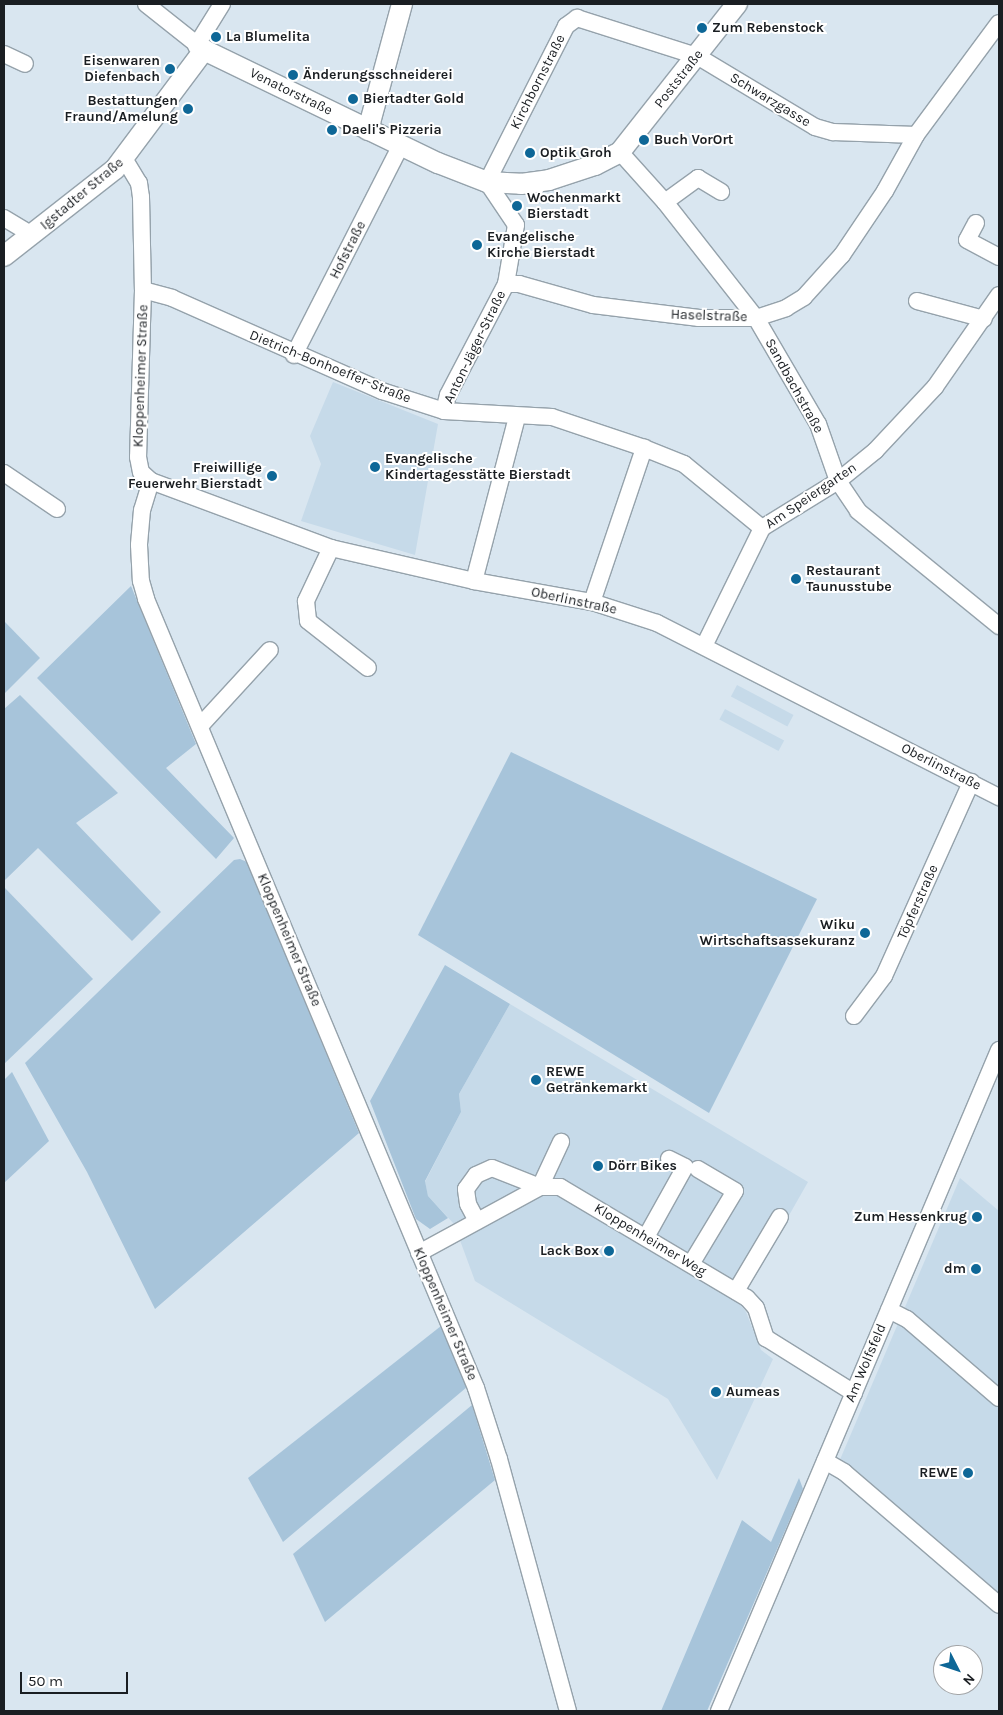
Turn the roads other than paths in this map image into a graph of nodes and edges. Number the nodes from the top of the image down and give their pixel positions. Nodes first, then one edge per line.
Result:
1 (146, 4) edge
2 (222, 4) edge
3 (402, 4) edge
4 (737, 4) edge
5 (999, 23) edge
6 (200, 48) junction
7 (4, 54) edge
8 (697, 56) junction
9 (25, 64) dead end
10 (368, 130) junction
11 (916, 135) junction
12 (401, 145) junction
13 (620, 152) junction
14 (125, 160) junction
15 (487, 182) junction
16 (721, 192) dead end
17 (665, 202) junction
18 (4, 218) edge
19 (976, 223) dead end
20 (32, 235) junction
21 (4, 256) edge
22 (999, 258) edge
23 (506, 284) junction
24 (143, 290) junction
25 (999, 295) edge
26 (916, 301) dead end
27 (756, 318) junction
28 (984, 319) junction
29 (294, 355) junction
30 (444, 411) junction
31 (517, 417) junction
32 (644, 448) junction
33 (4, 473) edge
34 (151, 481) junction
35 (838, 481) junction
36 (57, 509) dead end
37 (762, 528) junction
38 (331, 548) junction
39 (474, 581) junction
40 (592, 602) junction
41 (998, 621) edge
42 (705, 644) junction
43 (270, 650) dead end
44 (368, 668) dead end
45 (200, 726) junction
46 (971, 782) junction
47 (999, 797) edge
48 (854, 1016) dead end
49 (999, 1050) edge
50 (561, 1142) dead end
51 (669, 1159) dead end
52 (698, 1169) dead end
53 (540, 1187) junction
54 (780, 1217) dead end
55 (477, 1221) junction
56 (646, 1237) junction
57 (419, 1253) junction
58 (691, 1264) junction
59 (736, 1291) junction
60 (888, 1310) junction
61 (854, 1393) junction
62 (999, 1398) edge
63 (825, 1461) junction
64 (999, 1605) edge
65 (568, 1711) edge
66 (719, 1711) edge

1 - 6 street
2 - 6 street
3 - 10 main road
4 - 8 main road, Poststraße
5 - 11 street
6 - 10 main road, Venatorstraße
6 - 14 main road, Igstadter Straße
7 - 9 street
8 - 11 street, Schwarzgasse
8 - 13 main road, Poststraße
8 - 15 street, Kirchbornstraße
10 - 12 main road, Venatorstraße
11 - 27 street, Haselstraße
12 - 15 main road, Venatorstraße
12 - 29 street, Hofstraße
13 - 15 main road, Venatorstraße
13 - 17 street, Sandbachstraße
14 - 20 main road, Igstadter Straße
14 - 24 street, Kloppenheimer Straße
15 - 23 street
16 - 17 street
17 - 27 street, Sandbachstraße
18 - 20 street
19 - 22 street
20 - 21 main road, Igstadter Straße
23 - 27 street, Haselstraße
23 - 30 street, Anton-Jäger-Straße
24 - 29 street, Dietrich-Bonhoeffer-Straße
24 - 34 street, Kloppenheimer Straße
25 - 28 street, Am Speiergarten
26 - 28 street
27 - 35 street, Sandbachstraße
28 - 35 street, Am Speiergarten
29 - 30 street, Dietrich-Bonhoeffer-Straße
30 - 31 street, Dietrich-Bonhoeffer-Straße
31 - 32 street, Dietrich-Bonhoeffer-Straße
31 - 39 street
32 - 37 street, Dietrich-Bonhoeffer-Straße
32 - 40 street
33 - 36 street
34 - 38 street, Oberlinstraße
34 - 45 street, Kloppenheimer Straße
35 - 37 street, Am Speiergarten
35 - 41 street, Sandbachstraße
37 - 42 street, Am Speiergarten
38 - 39 street, Oberlinstraße
38 - 44 street
39 - 40 street, Oberlinstraße
40 - 42 street, Oberlinstraße
42 - 46 street, Oberlinstraße
43 - 45 street
45 - 57 street, Kloppenheimer Straße
46 - 47 street, Oberlinstraße
46 - 48 street, Töpferstraße
49 - 60 street, Am Wolfsfeld
50 - 53 street
51 - 56 street
52 - 58 street
53 - 55 street
53 - 55 street
53 - 56 street, Kloppenheimer Weg
54 - 59 street
55 - 57 street
56 - 58 street, Kloppenheimer Weg
57 - 65 street, Kloppenheimer Straße
58 - 59 street, Kloppenheimer Weg
59 - 61 street, Kloppenheimer Weg
60 - 61 street, Am Wolfsfeld
60 - 62 street
61 - 63 street, Am Wolfsfeld
63 - 64 street
63 - 66 street, Am Wolfsfeld

